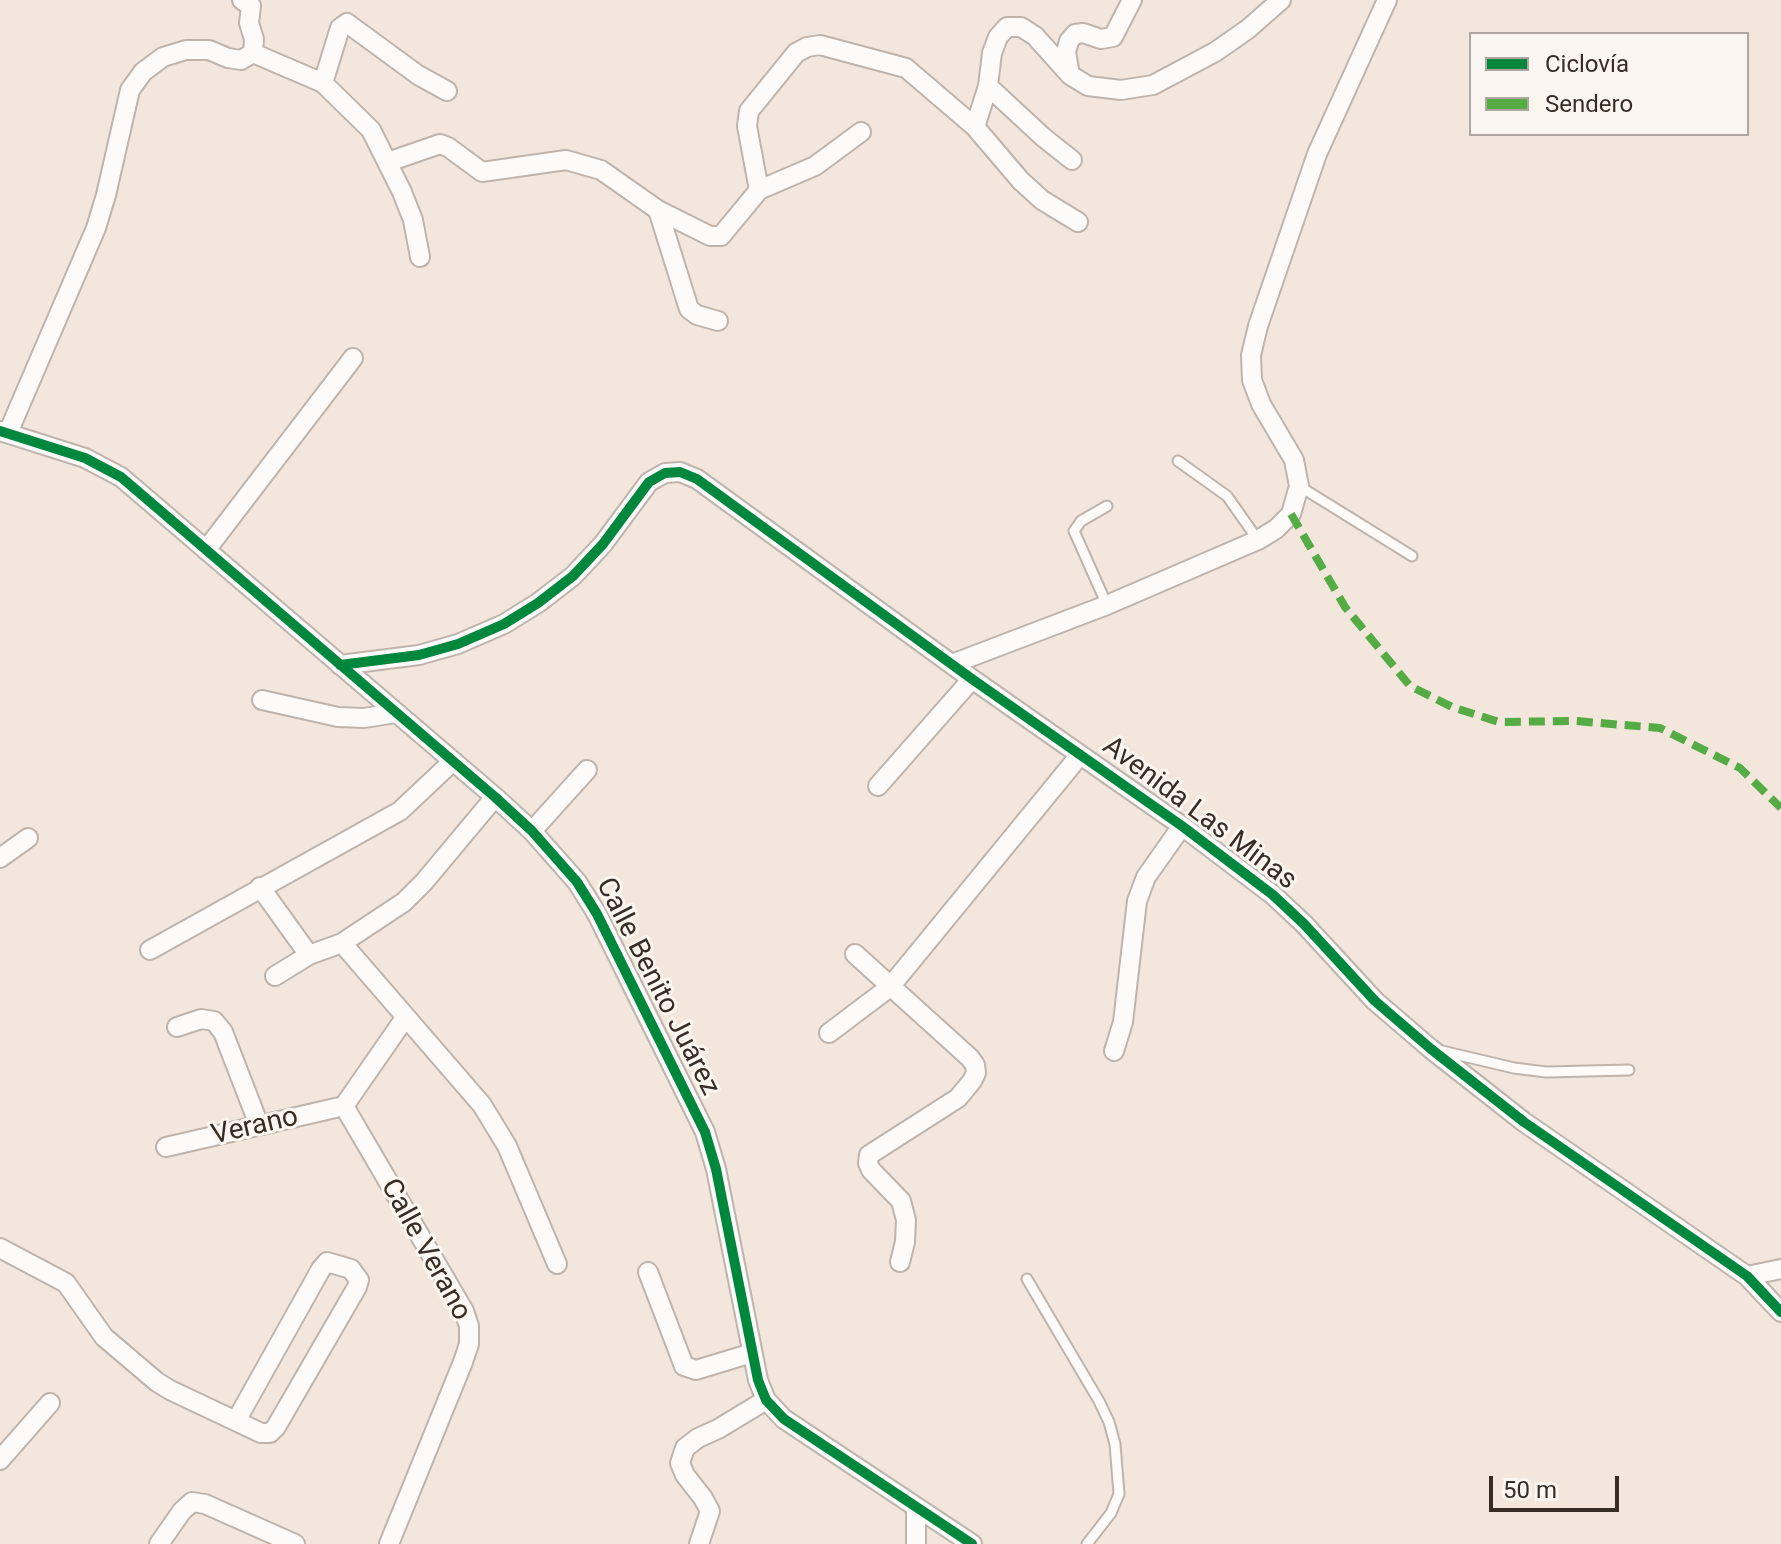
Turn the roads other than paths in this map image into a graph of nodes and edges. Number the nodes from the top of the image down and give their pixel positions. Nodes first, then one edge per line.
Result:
1 (1132, 0) edge
2 (1281, 0) edge
3 (1387, 0) edge
4 (250, 2) edge
5 (253, 53) junction
6 (1070, 75) junction
7 (323, 83) junction
8 (988, 86) junction
9 (447, 91) dead end
10 (975, 127) junction
11 (861, 132) dead end
12 (1072, 160) dead end
13 (388, 162) junction
14 (759, 190) junction
15 (658, 210) junction
16 (1078, 222) dead end
17 (420, 257) dead end
18 (718, 321) dead end
19 (353, 358) dead end
20 (4, 432) edge
21 (1178, 461) dead end
22 (1299, 486) junction
23 (1107, 506) dead end
24 (1258, 540) junction
25 (206, 550) junction
26 (1412, 556) dead end
27 (1107, 605) junction
28 (952, 664) junction
29 (340, 665) junction
30 (972, 679) junction
31 (262, 700) dead end
32 (396, 713) junction
33 (1080, 755) junction
34 (452, 762) junction
35 (587, 770) dead end
36 (878, 786) dead end
37 (495, 797) junction
38 (1182, 826) junction
39 (532, 831) junction
40 (28, 838) dead end
41 (0, 858) edge
42 (260, 887) junction
43 (342, 943) junction
44 (150, 950) dead end
45 (855, 954) dead end
46 (309, 955) junction
47 (275, 976) dead end
48 (890, 987) junction
49 (405, 1018) junction
50 (177, 1027) dead end
51 (829, 1033) dead end
52 (1431, 1049) junction
53 (1114, 1051) dead end
54 (1629, 1070) dead end
55 (344, 1106) junction
56 (259, 1125) junction
57 (166, 1147) dead end
58 (0, 1248) edge
59 (900, 1262) dead end
60 (557, 1264) dead end
61 (1781, 1269) edge
62 (648, 1272) dead end
63 (1747, 1276) junction
64 (1027, 1279) dead end
65 (1781, 1312) edge
66 (752, 1353) junction
67 (766, 1400) junction
68 (50, 1403) dead end
69 (236, 1421) junction
70 (0, 1460) edge
71 (916, 1507) junction
72 (290, 1543) edge
73 (159, 1544) edge
74 (389, 1544) edge
75 (699, 1544) edge
76 (916, 1544) edge
77 (972, 1544) edge
78 (1087, 1544) edge

1 - 6 street
2 - 6 street
3 - 22 street
4 - 5 street
5 - 7 street
5 - 20 street
6 - 8 street
7 - 9 street
7 - 13 street
8 - 10 street
8 - 12 street
10 - 14 street
10 - 16 street
11 - 14 street
13 - 15 street
13 - 17 street
14 - 15 street
15 - 18 street
19 - 25 street
20 - 25 street, Calle Benito Juárez
21 - 24 lane
22 - 24 street
22 - 26 lane
23 - 27 lane
24 - 27 street
25 - 29 street, Calle Benito Juárez
27 - 28 street
28 - 29 street, Avenida Las Minas
28 - 30 street, Avenida Las Minas
29 - 32 street, Calle Benito Juárez
30 - 33 street, Avenida Las Minas
30 - 36 street
31 - 32 street
32 - 34 street, Calle Benito Juárez
33 - 38 street, Avenida Las Minas
33 - 48 street
34 - 37 street, Calle Benito Juárez
34 - 42 street
35 - 39 street
37 - 39 street, Calle Benito Juárez
37 - 43 street
38 - 52 street, Avenida Las Minas
38 - 53 street
39 - 66 street, Calle Benito Juárez
40 - 41 street
42 - 44 street
42 - 46 street
43 - 46 street
43 - 49 street
45 - 48 street
46 - 47 street
48 - 51 street
48 - 59 street
49 - 55 street
49 - 60 street
50 - 56 street
52 - 54 lane
52 - 63 street, Avenida Las Minas
55 - 56 street, Verano
55 - 74 street, Calle Verano
56 - 57 street, Verano
58 - 69 street
61 - 63 street
62 - 66 street
63 - 65 street, Avenida Las Minas
64 - 78 lane
66 - 67 street, Calle Benito Juárez
67 - 71 street
67 - 75 street
68 - 70 street
69 - 69 street
71 - 76 street
71 - 77 street
72 - 73 street

